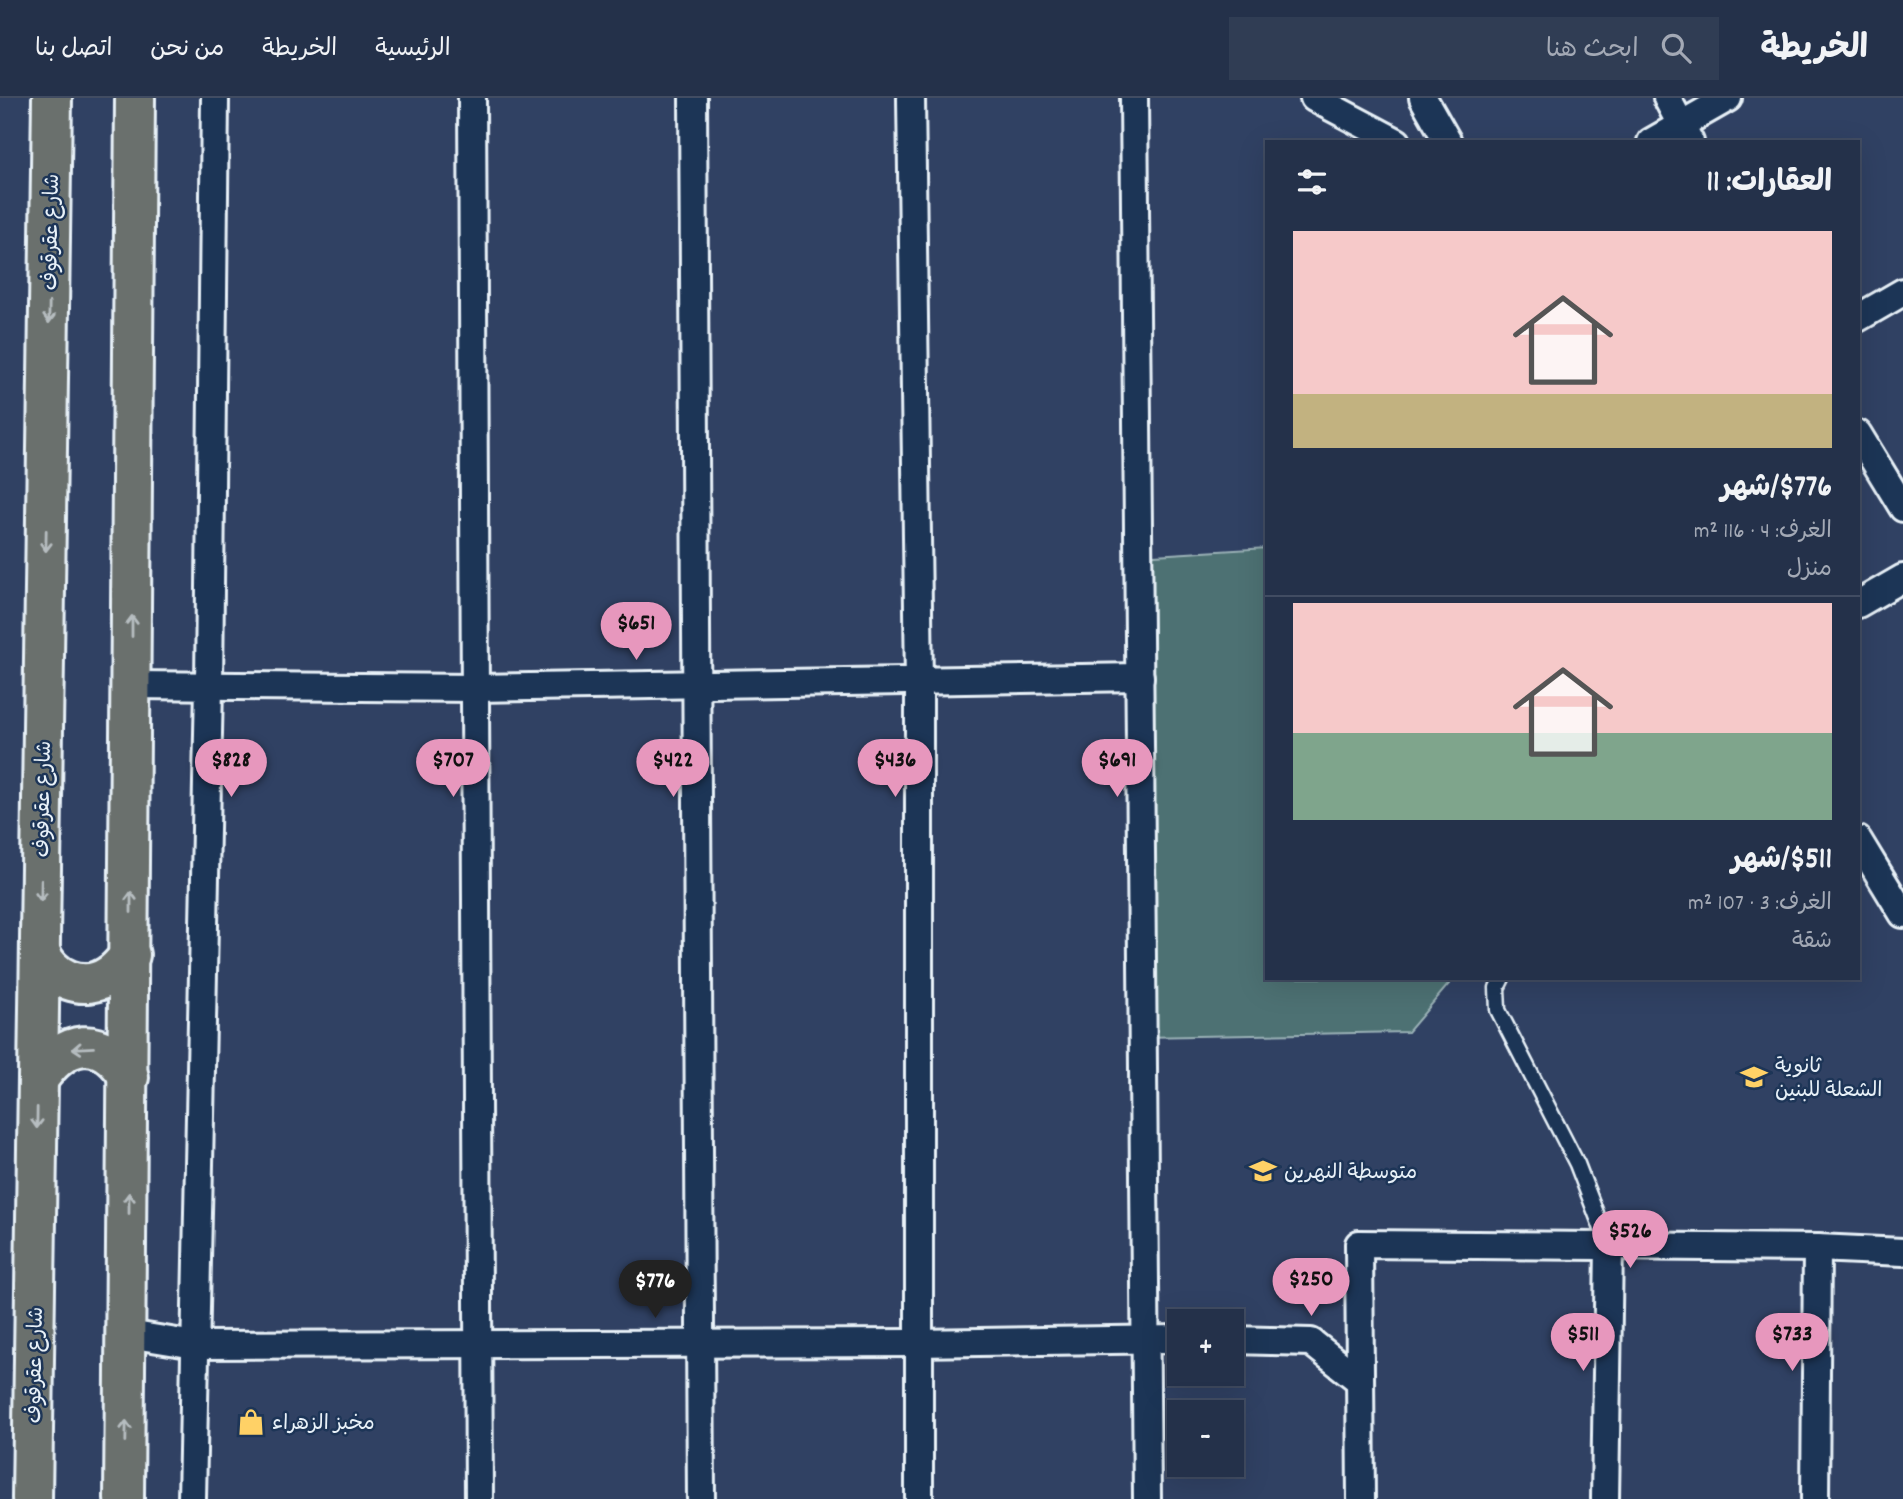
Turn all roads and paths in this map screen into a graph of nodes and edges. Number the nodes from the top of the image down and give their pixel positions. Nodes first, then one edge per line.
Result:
1 (52, 98) edge
2 (135, 98) edge
3 (215, 98) edge
4 (472, 98) edge
5 (693, 98) edge
6 (911, 98) edge
7 (1134, 98) edge
8 (1314, 98) edge
9 (1423, 98) edge
10 (1667, 98) edge
11 (1728, 98) edge
12 (1686, 133) edge
13 (1393, 140) edge
14 (1447, 140) edge
15 (1659, 140) edge
16 (1903, 292) edge
17 (1860, 317) edge
18 (1860, 437) edge
19 (1903, 508) edge
20 (1903, 579) edge
21 (1860, 603) edge
22 (1140, 677) junction
23 (919, 683) junction
24 (696, 684) junction
25 (132, 685) junction
26 (209, 686) junction
27 (476, 688) junction
28 (1860, 843) edge
29 (1903, 915) edge
30 (40, 951) junction
31 (130, 955) junction
32 (1501, 980) edge
33 (130, 1077) junction
34 (38, 1080) junction
35 (1609, 1247) junction
36 (1816, 1248) junction
37 (1903, 1252) edge
38 (128, 1334) junction
39 (1146, 1338) junction
40 (1167, 1339) edge
41 (1244, 1340) edge
42 (917, 1343) junction
43 (476, 1344) junction
44 (700, 1344) junction
45 (195, 1345) junction
46 (1360, 1381) junction
47 (32, 1499) edge
48 (124, 1499) edge
49 (192, 1499) edge
50 (478, 1499) edge
51 (701, 1499) edge
52 (919, 1499) edge
53 (1147, 1499) edge
54 (1361, 1499) edge
55 (1605, 1499) edge
56 (1815, 1499) edge

1 -> 30 main road, شارع عقرقوف
25 -> 2 main road
3 - 26 street
4 - 27 street
5 - 24 street
6 - 23 street
7 - 22 street
8 - 13 street
9 - 14 street
10 - 12 street
11 - 12 street
12 - 15 street
16 - 17 street
18 - 19 street
20 - 21 street
22 - 23 street
22 - 39 street
23 - 24 street
23 - 42 street
24 - 27 street
24 - 44 street
25 - 26 street
31 -> 25 main road
26 - 27 street
26 - 45 street
27 - 43 street
28 - 29 street
30 - 31 main road
30 - 34 main road, شارع عقرقوف
31 - 33 main road
32 - 35 lane
33 -> 34 main road
38 -> 33 main road
34 -> 47 main road, شارع عقرقوف
35 - 36 street
35 - 46 street
35 - 55 street
36 - 37 street
36 - 56 street
38 - 45 street
48 -> 38 main road
39 - 40 street
39 - 42 street
39 - 53 street
41 - 46 street
42 - 44 street
42 - 52 street
43 - 44 street
43 - 45 street
43 - 50 street
44 - 51 street
45 - 49 street
46 - 54 street

